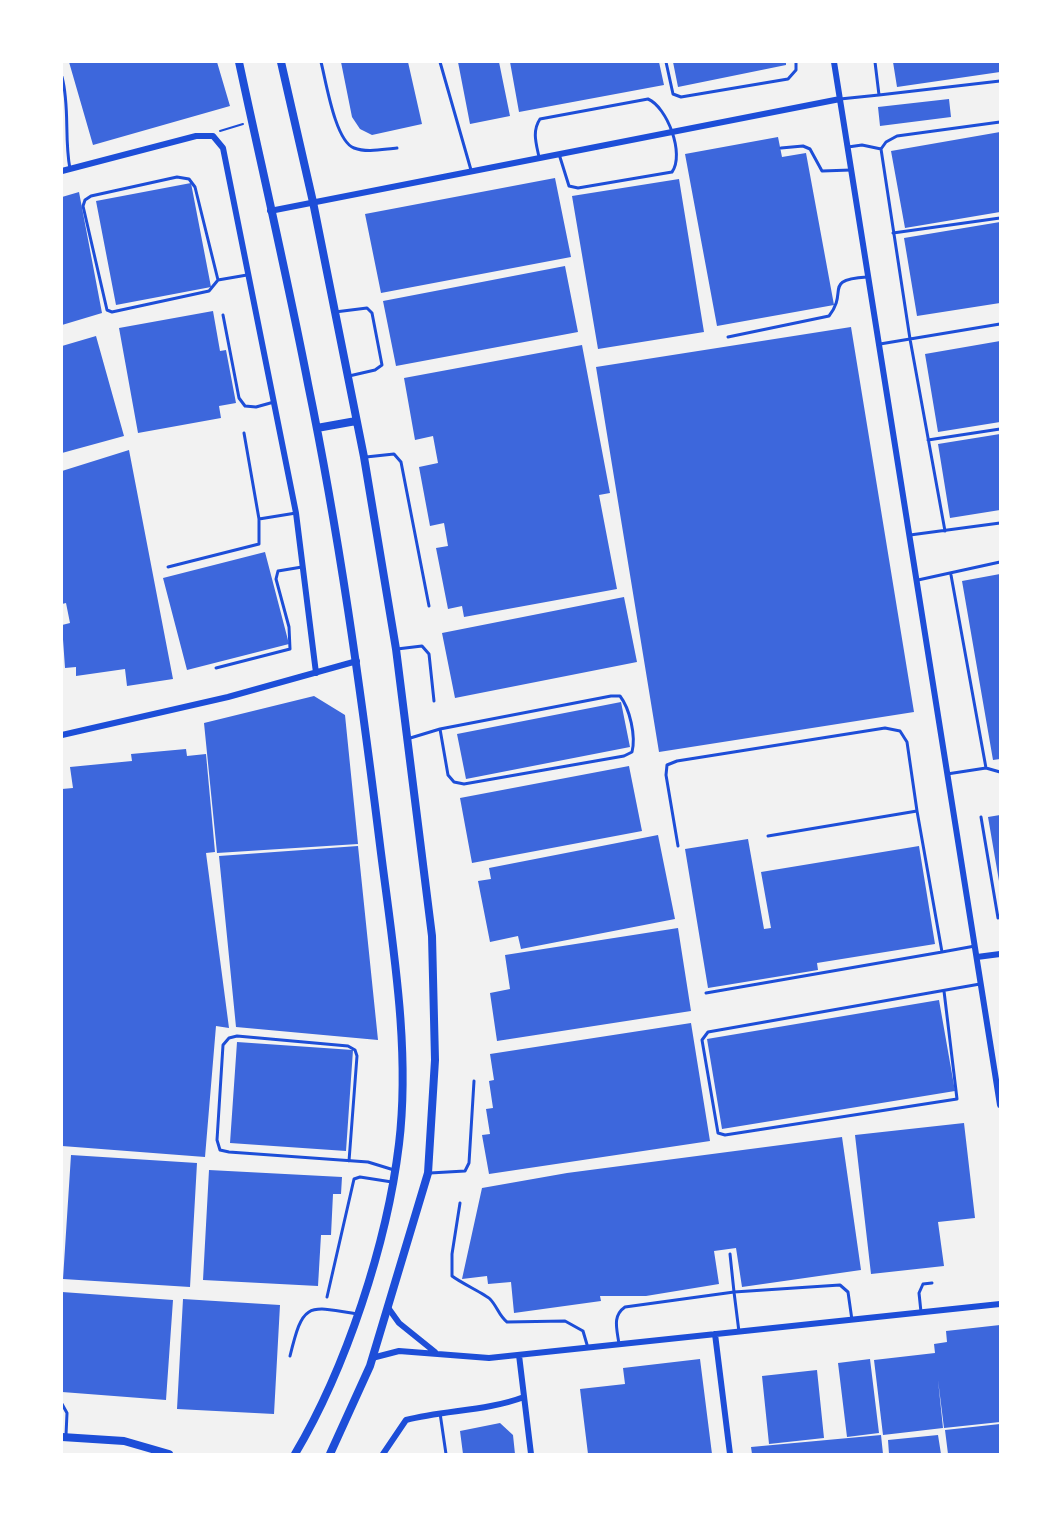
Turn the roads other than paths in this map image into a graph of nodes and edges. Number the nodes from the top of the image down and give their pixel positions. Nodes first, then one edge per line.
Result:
1 (239, 62) edge
2 (280, 62) edge
3 (321, 62) edge
4 (440, 62) edge
5 (666, 62) edge
6 (796, 62) edge
7 (834, 62) edge
8 (875, 62) edge
9 (62, 76) edge
10 (1000, 81) edge
11 (879, 95) junction
12 (840, 99) junction
13 (1000, 122) edge
14 (672, 132) junction
15 (848, 147) junction
16 (397, 148) dead end
17 (781, 148) dead end
18 (881, 149) junction
19 (559, 154) junction
20 (539, 158) junction
21 (70, 169) junction
22 (851, 170) junction
23 (62, 171) edge
24 (472, 171) junction
25 (313, 202) junction
26 (270, 211) junction
27 (1000, 218) edge
28 (893, 233) junction
29 (248, 275) junction
30 (867, 277) junction
31 (218, 280) junction
32 (334, 312) junction
33 (223, 315) dead end
34 (1000, 324) edge
35 (728, 337) dead end
36 (910, 339) junction
37 (879, 344) junction
38 (348, 376) junction
39 (275, 402) junction
40 (357, 421) junction
41 (317, 428) junction
42 (1000, 429) edge
43 (244, 433) dead end
44 (928, 440) junction
45 (364, 457) junction
46 (296, 513) junction
47 (259, 519) junction
48 (1000, 523) edge
49 (945, 531) junction
50 (908, 536) junction
51 (1000, 562) edge
52 (168, 567) dead end
53 (302, 567) junction
54 (951, 574) junction
55 (916, 580) junction
56 (429, 606) dead end
57 (396, 649) junction
58 (357, 661) junction
59 (216, 668) dead end
60 (316, 674) junction
61 (434, 701) dead end
62 (440, 729) junction
63 (62, 735) edge
64 (406, 739) junction
65 (986, 768) junction
66 (1000, 772) edge
67 (947, 774) junction
68 (917, 811) junction
69 (981, 817) dead end
70 (768, 837) dead end
71 (678, 846) dead end
72 (1000, 917) edge
73 (975, 946) junction
74 (942, 952) junction
75 (1000, 954) edge
76 (977, 957) junction
77 (981, 984) junction
78 (944, 991) junction
79 (706, 993) dead end
80 (474, 1081) dead end
81 (1000, 1105) edge
82 (349, 1161) junction
83 (395, 1170) junction
84 (428, 1173) junction
85 (392, 1182) junction
86 (460, 1203) dead end
87 (730, 1254) dead end
88 (932, 1283) dead end
89 (734, 1292) junction
90 (327, 1297) dead end
91 (1000, 1304) edge
92 (389, 1310) junction
93 (921, 1312) junction
94 (357, 1314) junction
95 (852, 1320) junction
96 (739, 1332) junction
97 (715, 1334) junction
98 (619, 1344) junction
99 (588, 1348) junction
100 (436, 1352) junction
101 (519, 1355) junction
102 (290, 1356) dead end
103 (372, 1358) junction
104 (524, 1397) junction
105 (62, 1404) edge
106 (440, 1412) junction
107 (64, 1437) edge
108 (169, 1455) edge
109 (296, 1455) edge
110 (330, 1455) edge
111 (383, 1455) edge
112 (446, 1455) edge
113 (531, 1455) edge
114 (729, 1455) edge

1 - 26 street
2 - 25 street
3 - 16 lane
4 - 24 lane
5 - 6 lane
7 - 12 street
8 - 11 lane
9 - 21 lane
10 - 11 lane
11 - 12 lane
12 - 14 street
12 - 15 street
13 - 18 lane
14 - 19 street
14 - 19 lane
14 - 20 lane
15 - 18 lane
15 - 22 street
17 - 22 lane
18 - 28 lane
19 - 20 street
20 - 24 street
21 - 23 street
21 - 29 street
22 - 30 street
24 - 25 street
25 - 26 street
25 - 32 street
26 - 41 street
27 - 28 lane
28 - 36 lane
29 - 31 lane
29 - 39 street
30 - 35 lane
30 - 37 street
31 - 31 lane
32 - 38 street
32 - 38 lane
33 - 39 lane
34 - 36 lane
36 - 37 lane
36 - 44 lane
37 - 50 street
38 - 40 street
39 - 46 street
40 - 41 street
40 - 45 street
41 - 58 street
42 - 44 lane
43 - 47 lane
44 - 49 lane
45 - 56 lane
45 - 57 street
46 - 47 lane
46 - 53 street
47 - 52 lane
48 - 49 lane
49 - 50 lane
50 - 55 street
51 - 54 lane
53 - 59 lane
53 - 60 street
54 - 55 lane
54 - 65 lane
55 - 67 street
57 - 61 lane
57 - 64 street
58 - 60 street
58 - 83 street
60 - 63 street
62 - 62 lane
62 - 64 lane
64 - 84 street
65 - 66 lane
65 - 67 lane
67 - 73 street
68 - 70 lane
68 - 71 lane
68 - 74 lane
69 - 72 lane
73 - 74 lane
73 - 76 street
74 - 79 lane
75 - 76 street
76 - 77 street
77 - 78 lane
77 - 81 street
78 - 78 lane
80 - 84 lane
82 - 82 lane
82 - 83 lane
83 - 85 street
84 - 92 street
85 - 90 lane
85 - 94 street
86 - 99 lane
87 - 89 lane
88 - 93 lane
89 - 95 lane
89 - 96 lane
89 - 98 lane
91 - 93 street
92 - 100 street
92 - 103 street
93 - 95 street
94 - 102 lane
94 - 109 street
95 - 96 street
96 - 97 street
97 - 98 street
97 - 114 street
98 - 99 street
99 - 101 street
100 - 101 street
100 - 103 street
101 - 104 street
103 - 110 street
104 - 106 street
104 - 113 street
105 - 107 lane
106 - 111 street
106 - 112 lane
107 - 108 street

